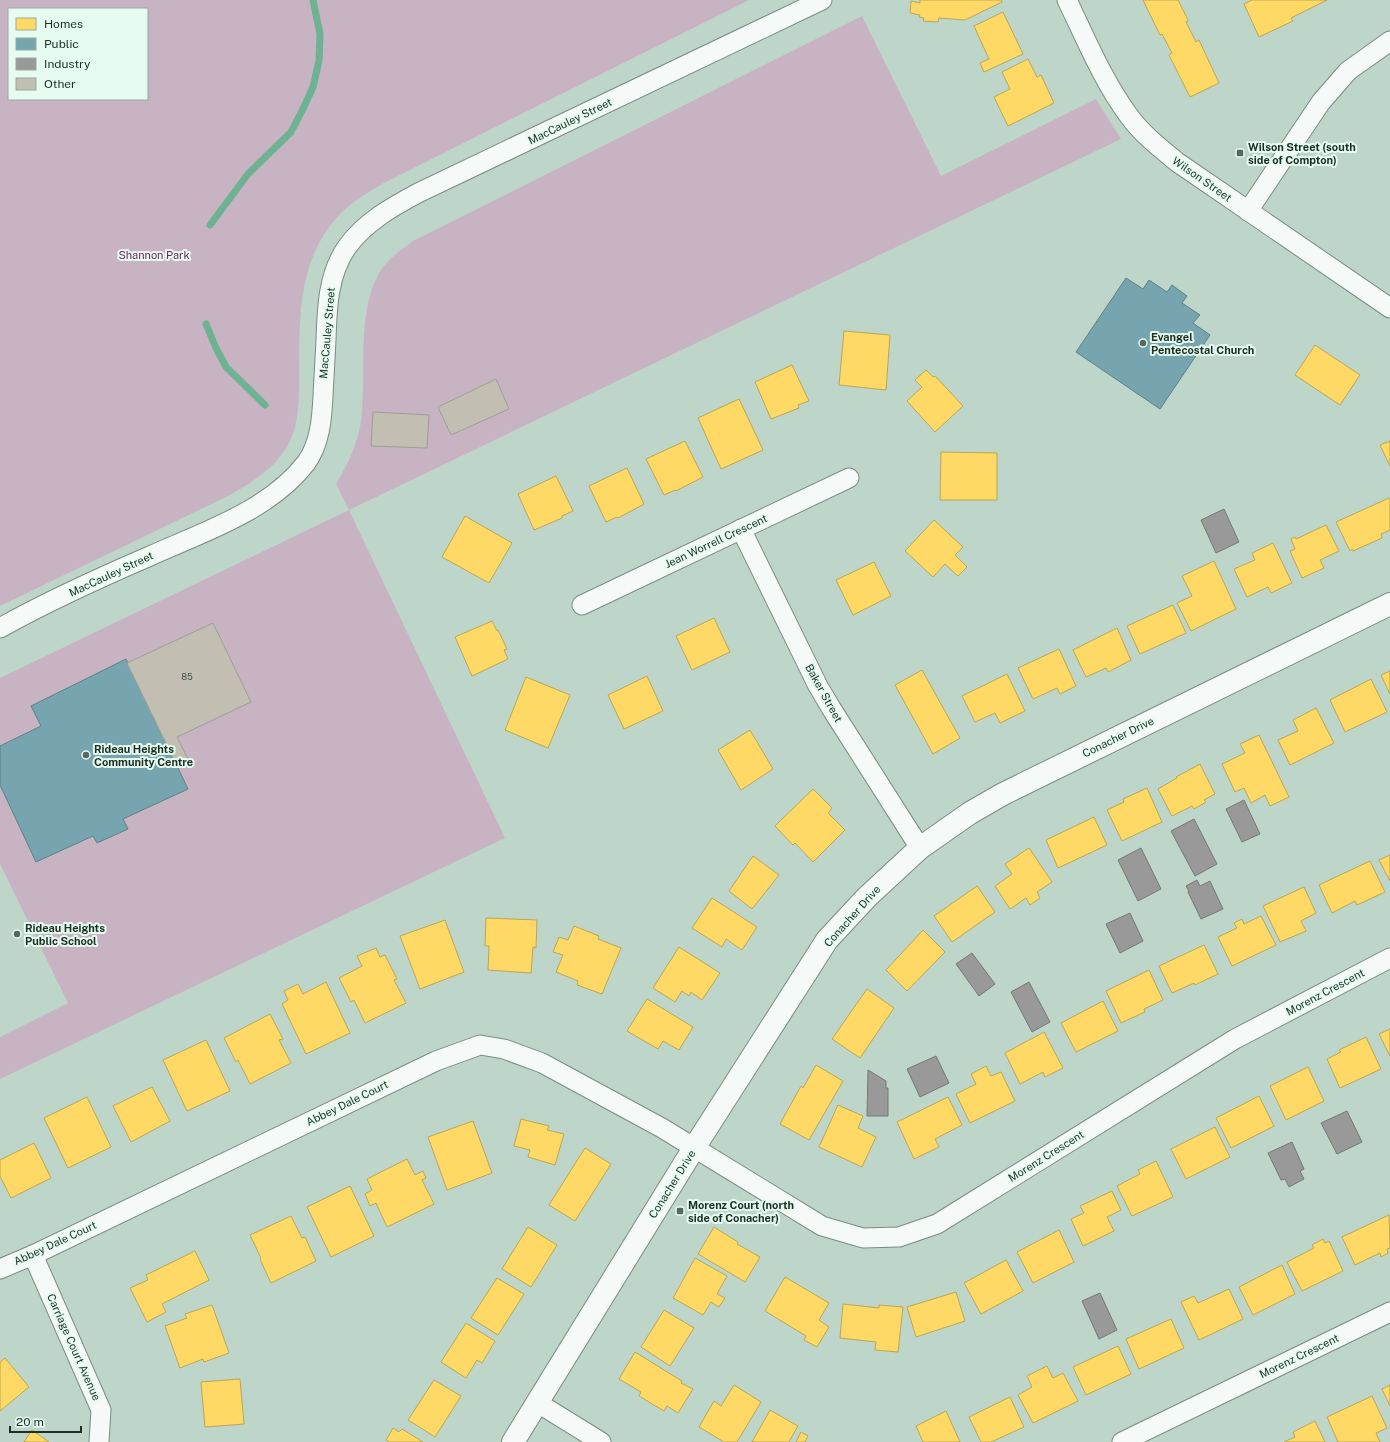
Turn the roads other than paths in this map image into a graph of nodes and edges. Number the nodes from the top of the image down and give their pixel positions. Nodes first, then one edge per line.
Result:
1 (822, 0) edge
2 (1067, 0) edge
3 (1390, 41) edge
4 (1248, 211) junction
5 (1390, 308) edge
6 (849, 478) dead end
7 (741, 529) junction
8 (1390, 604) edge
9 (582, 605) dead end
10 (0, 628) edge
11 (920, 848) junction
12 (1390, 958) edge
13 (694, 1148) junction
14 (33, 1255) junction
15 (0, 1268) edge
16 (1390, 1312) edge
17 (538, 1403) junction
18 (98, 1442) edge
19 (513, 1442) edge
20 (600, 1442) edge
21 (1122, 1442) edge

1 - 10 street, MacCauley Street
2 - 4 street, Wilson Street
3 - 4 street
4 - 5 street, Wilson Street
6 - 7 street, Jean Worrell Crescent
7 - 9 street, Jean Worrell Crescent
7 - 11 street, Baker Street
8 - 11 street, Conacher Drive
11 - 13 street, Conacher Drive
12 - 13 street, Morenz Crescent
13 - 14 street, Abbey Dale Court
13 - 17 street, Conacher Drive
14 - 15 street, Abbey Dale Court
14 - 18 street, Carriage Court Avenue
16 - 21 street, Morenz Crescent
17 - 19 street, Conacher Drive
17 - 20 street

